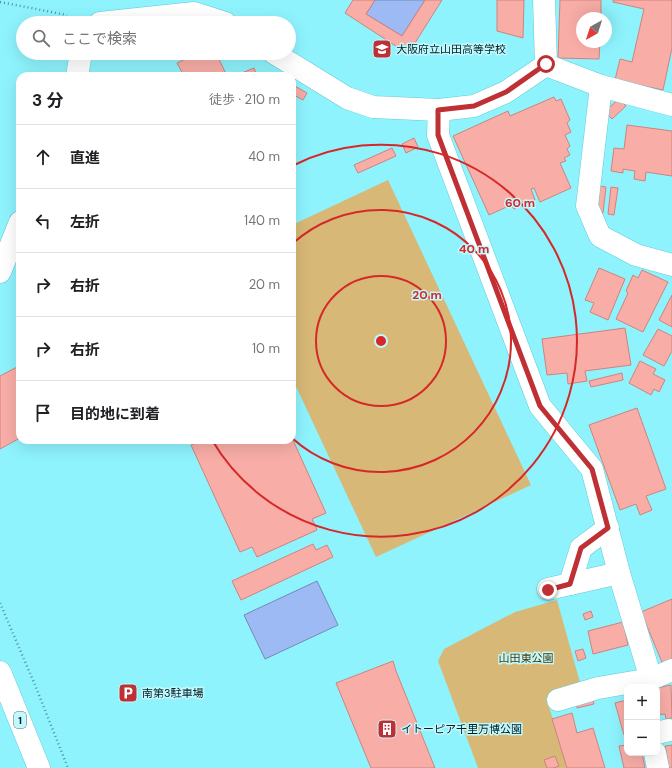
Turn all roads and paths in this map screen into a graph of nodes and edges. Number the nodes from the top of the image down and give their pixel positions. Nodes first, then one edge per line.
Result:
1 (544, 0) edge
2 (0, 2) edge
3 (67, 16) dead end
4 (166, 16) edge
5 (203, 16) edge
6 (80, 60) edge
7 (285, 60) edge
8 (546, 64) junction
9 (78, 72) edge
10 (601, 86) junction
11 (672, 105) edge
12 (438, 110) junction
13 (16, 232) edge
14 (672, 265) edge
15 (0, 272) edge
16 (608, 528) junction
17 (619, 573) junction
18 (570, 584) junction
19 (548, 590) dead end
20 (0, 603) edge
21 (672, 670) edge
22 (0, 672) edge
23 (643, 683) edge
24 (558, 700) dead end
25 (656, 756) edge
26 (39, 768) edge
27 (68, 768) edge
28 (658, 768) edge

1 - 8 street
2 - 3 path
4 - 5 street
6 - 9 street
7 - 12 street
8 - 10 street
8 - 12 street
10 - 11 street
10 - 14 street
12 - 16 street
13 - 15 street
16 - 17 street
16 - 18 street
17 - 18 street
17 - 23 street
18 - 19 street
20 - 27 path
21 - 23 street
22 - 26 street, 1
23 - 24 street
25 - 28 street

